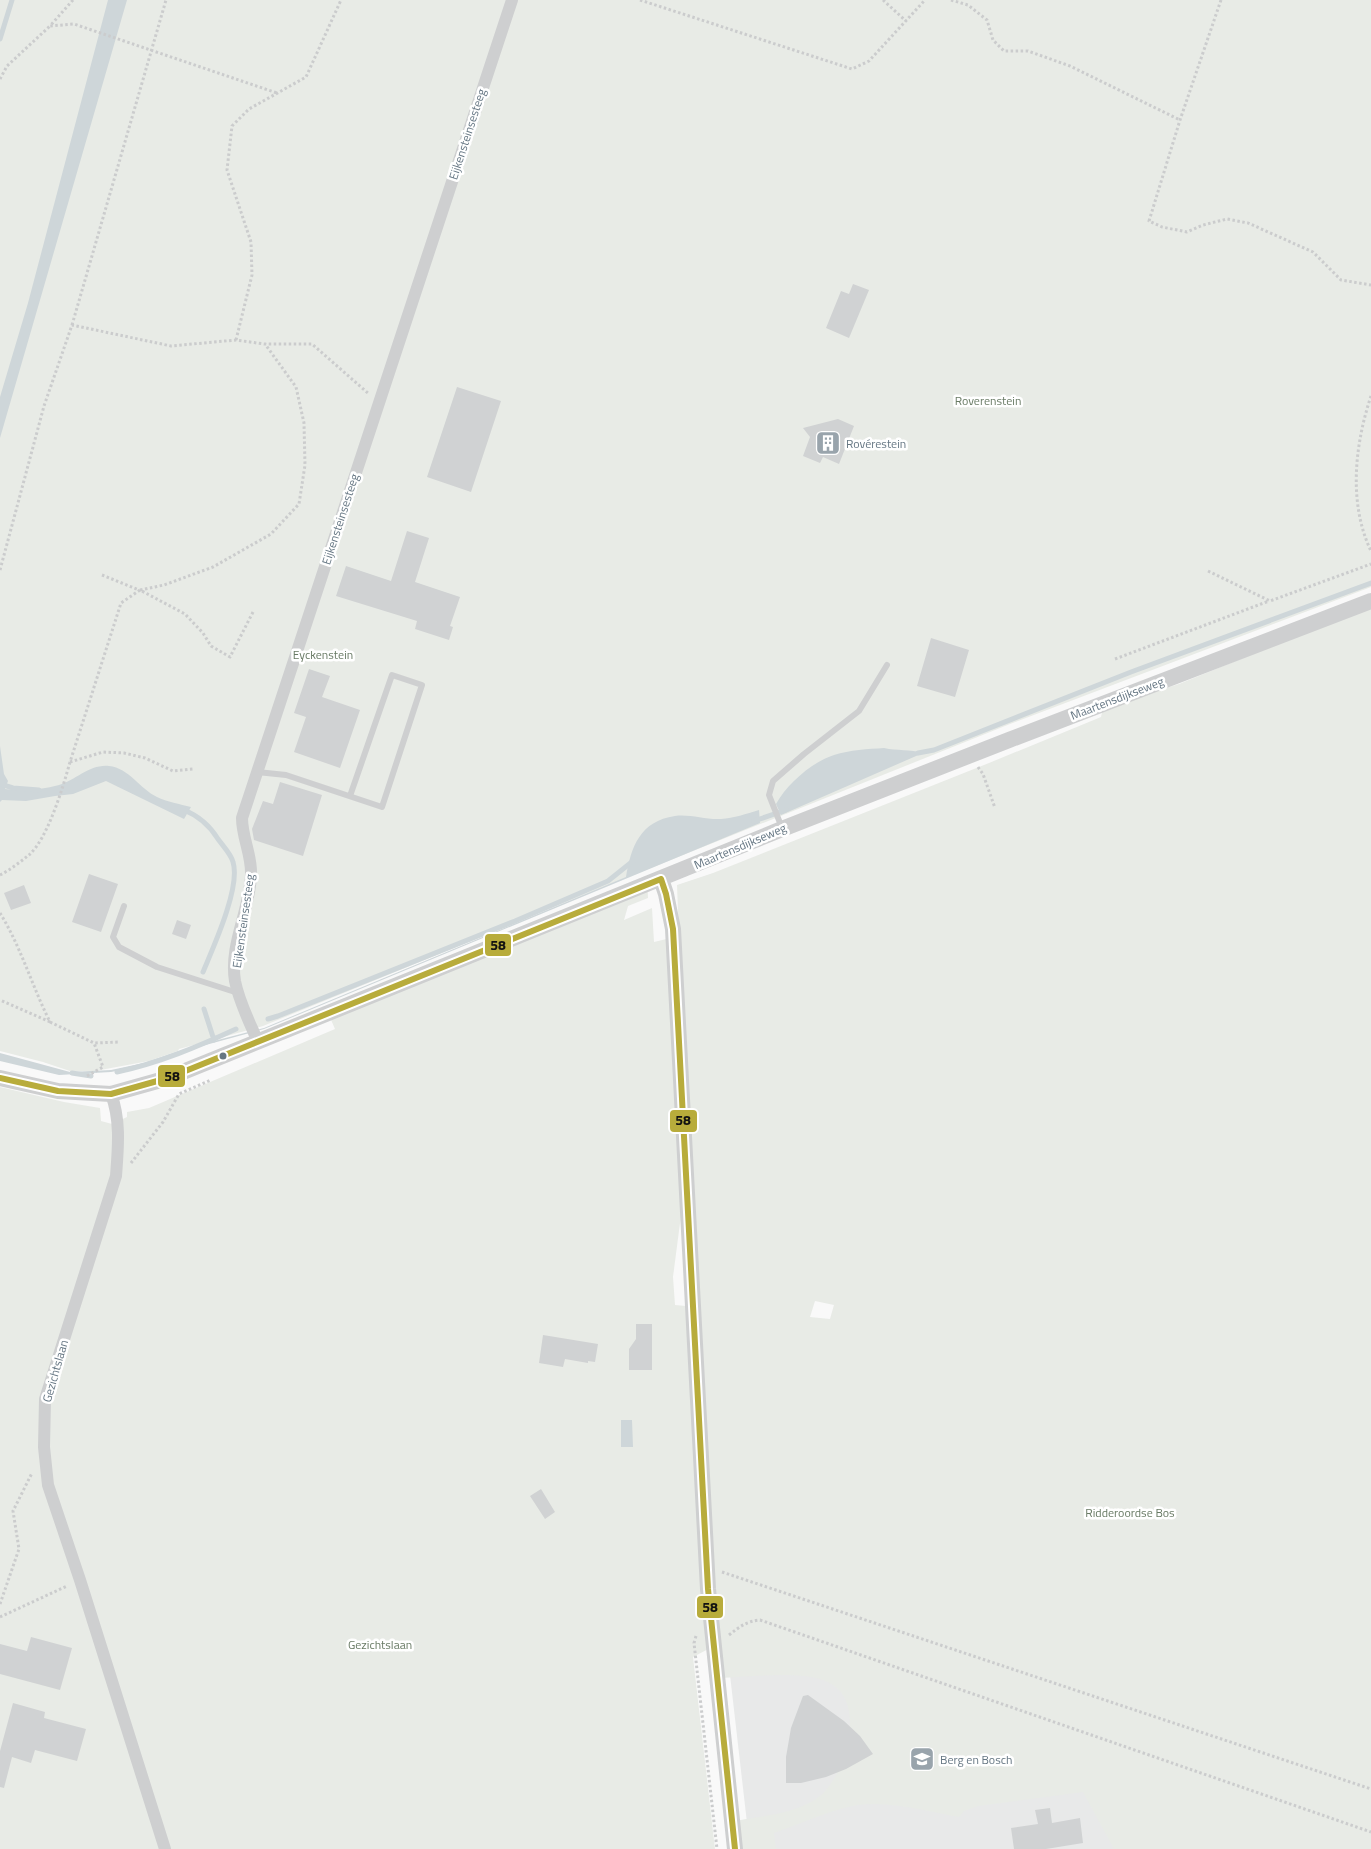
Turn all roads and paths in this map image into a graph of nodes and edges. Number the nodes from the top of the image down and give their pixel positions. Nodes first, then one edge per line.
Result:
1 (73, 0) edge
2 (166, 0) edge
3 (341, 0) edge
4 (512, 0) edge
5 (640, 0) edge
6 (883, 0) edge
7 (925, 0) edge
8 (951, 0) edge
9 (1221, 0) edge
10 (906, 21) junction
11 (50, 26) junction
12 (0, 79) edge
13 (278, 93) junction
14 (1180, 120) junction
15 (1371, 285) edge
16 (72, 324) junction
17 (236, 340) junction
18 (264, 344) junction
19 (1371, 396) edge
20 (379, 403) junction
21 (1371, 550) edge
22 (1371, 564) edge
23 (0, 570) edge
24 (1208, 571) dead end
25 (102, 575) dead end
26 (140, 590) junction
27 (1270, 601) junction
28 (1371, 601) edge
29 (253, 612) dead end
30 (1115, 659) dead end
31 (886, 666) dead end
32 (70, 762) junction
33 (975, 762) dead end
34 (193, 768) dead end
35 (257, 772) junction
36 (350, 796) junction
37 (995, 808) dead end
38 (782, 829) junction
39 (0, 875) edge
40 (661, 880) junction
41 (124, 906) dead end
42 (0, 913) edge
43 (239, 993) junction
44 (0, 1000) edge
45 (50, 1022) junction
46 (120, 1042) dead end
47 (258, 1042) junction
48 (94, 1043) junction
49 (0, 1078) edge
50 (81, 1079) dead end
51 (213, 1079) dead end
52 (110, 1094) junction
53 (116, 1176) junction
54 (32, 1471) dead end
55 (707, 1569) junction
56 (80, 1580) junction
57 (0, 1604) edge
58 (0, 1617) edge
59 (715, 1647) junction
60 (695, 1649) dead end
61 (1371, 1789) edge
62 (1371, 1832) edge
63 (165, 1849) edge
64 (717, 1849) edge
65 (736, 1849) edge

1 - 11 path
2 - 16 path
3 - 13 path
4 - 20 street, Eijkensteinsesteeg
5 - 10 path
6 - 10 path
7 - 10 path
8 - 14 path
9 - 14 path
11 - 12 path
11 - 13 path
13 - 17 path
14 - 15 path
16 - 17 path
16 - 23 path
17 - 18 path
18 - 20 path
18 - 26 path
19 - 21 path
20 - 35 street, Eijkensteinsesteeg
22 - 27 path
24 - 27 path
25 - 26 path
26 - 29 path
26 - 32 path
27 - 30 path
28 - 38 street, Maartensdijkseweg
31 - 38 lane
32 - 34 path
32 - 39 path
33 - 37 path
35 - 36 lane
35 - 43 street, Eijkensteinsesteeg
36 - 36 lane
38 - 40 street, Maartensdijkseweg
40 - 47 street, Maartensdijkseweg
40 - 55 street
41 - 43 lane
42 - 45 path
43 - 47 street, Eijkensteinsesteeg
44 - 45 path
45 - 48 path
46 - 48 path
47 - 52 street, Maartensdijkseweg
48 - 50 path
49 - 52 street, Maartensdijkseweg
51 - 53 path
52 - 53 street, Gezichtslaan
53 - 56 street, Gezichtslaan
54 - 57 path
55 - 59 street
55 - 61 path
56 - 58 path
56 - 63 street, Gezichtslaan
59 - 62 path
59 - 65 street
60 - 64 path

